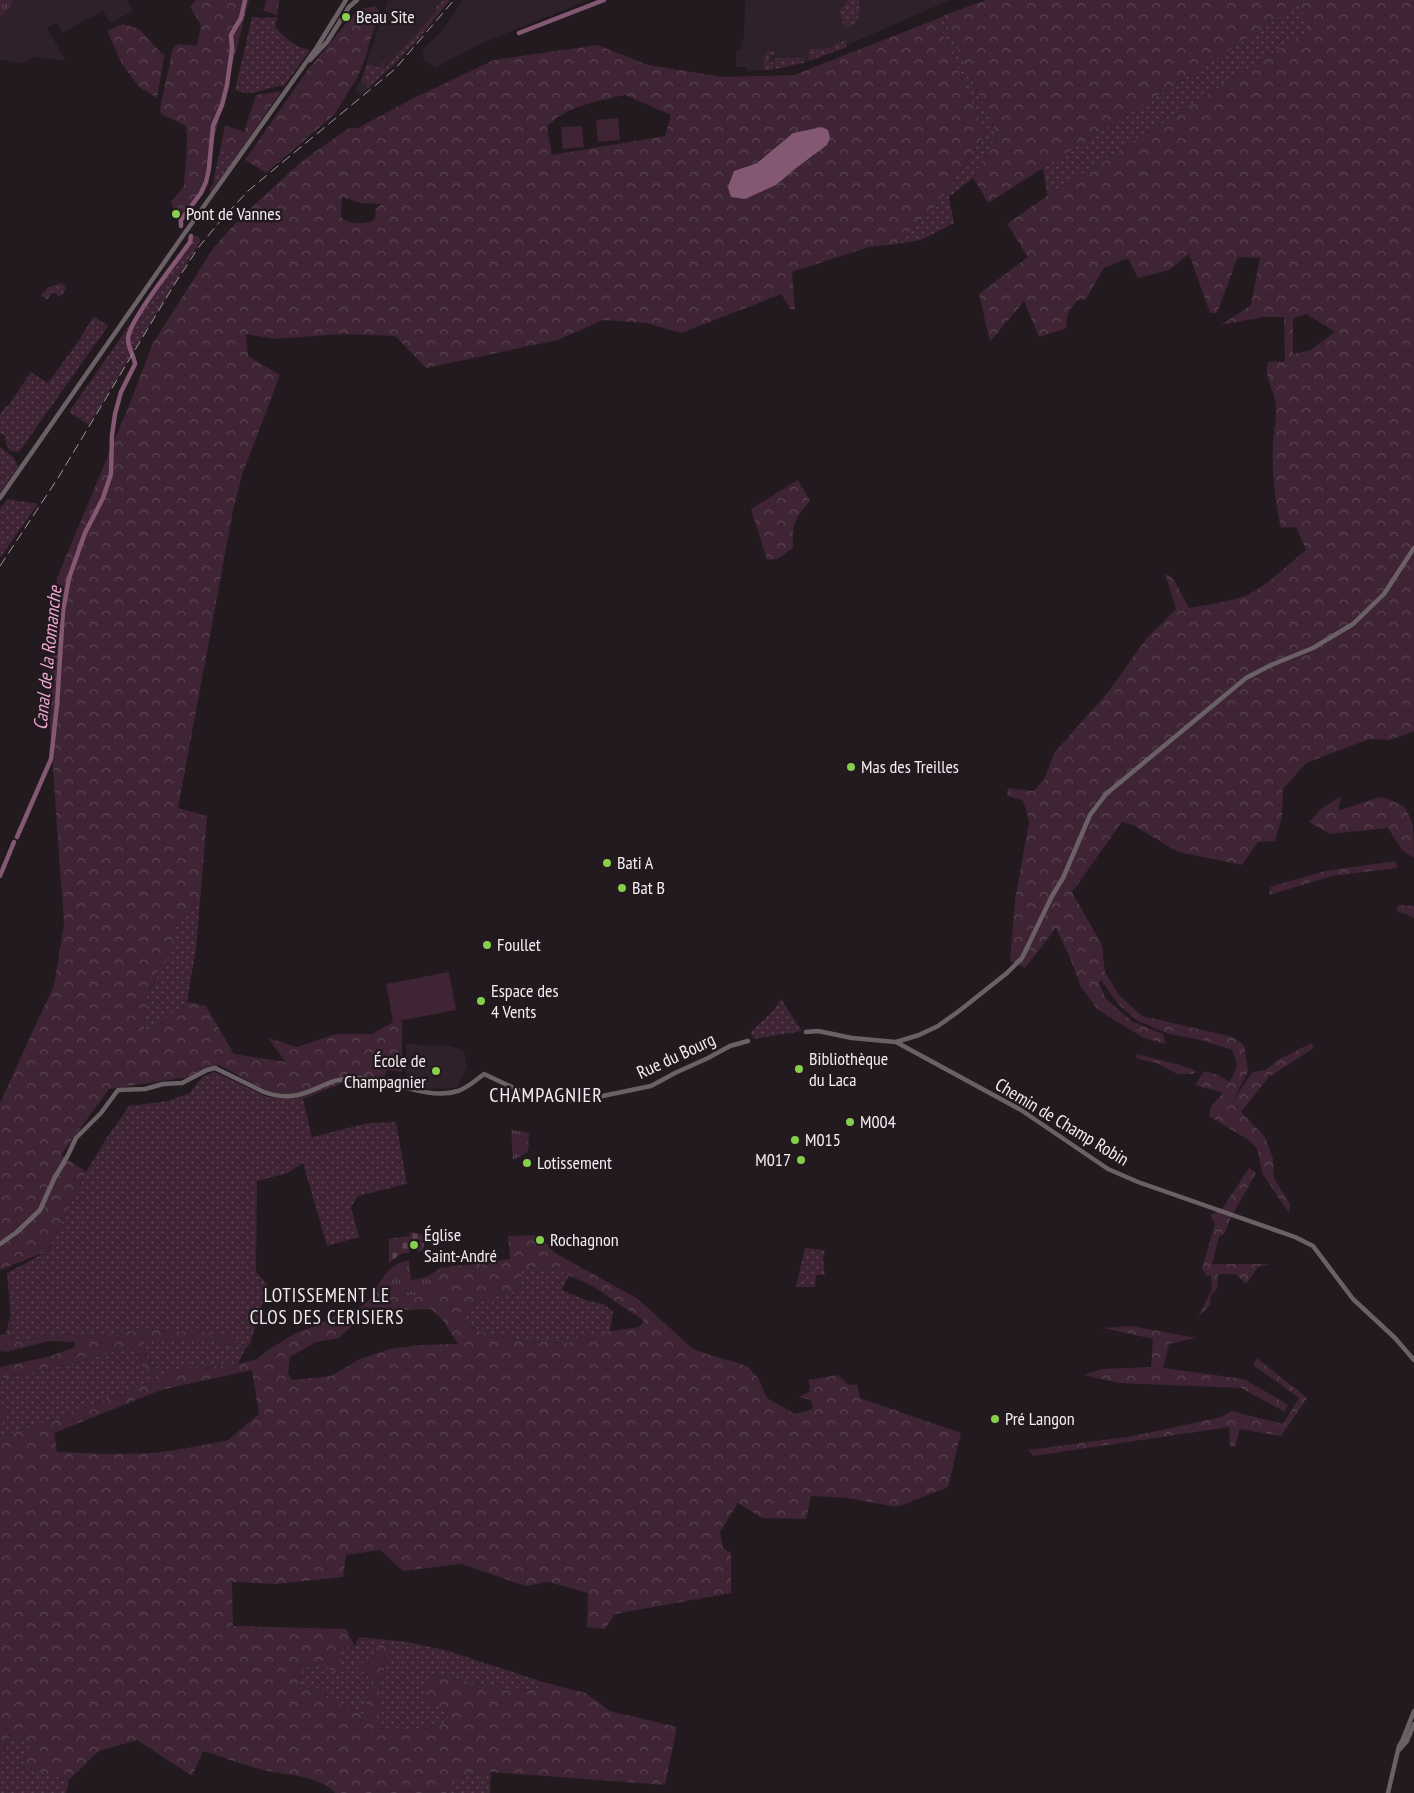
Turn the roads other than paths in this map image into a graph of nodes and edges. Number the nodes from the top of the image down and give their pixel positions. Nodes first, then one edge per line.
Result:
1 (346, 0) edge
2 (357, 0) edge
3 (301, 70) junction
4 (0, 498) edge
5 (1414, 548) edge
6 (806, 1032) dead end
7 (748, 1041) dead end
8 (896, 1042) junction
9 (0, 1244) edge
10 (1414, 1360) edge
11 (1414, 1711) edge
12 (1414, 1724) edge
13 (1406, 1739) junction
14 (1388, 1793) edge

1 - 3 street
2 - 3 street
3 - 4 street
5 - 8 street
6 - 8 street
7 - 9 street, Rue du Bourg
8 - 10 street, Chemin de Champ Robin
11 - 13 street
12 - 13 street
13 - 14 street

